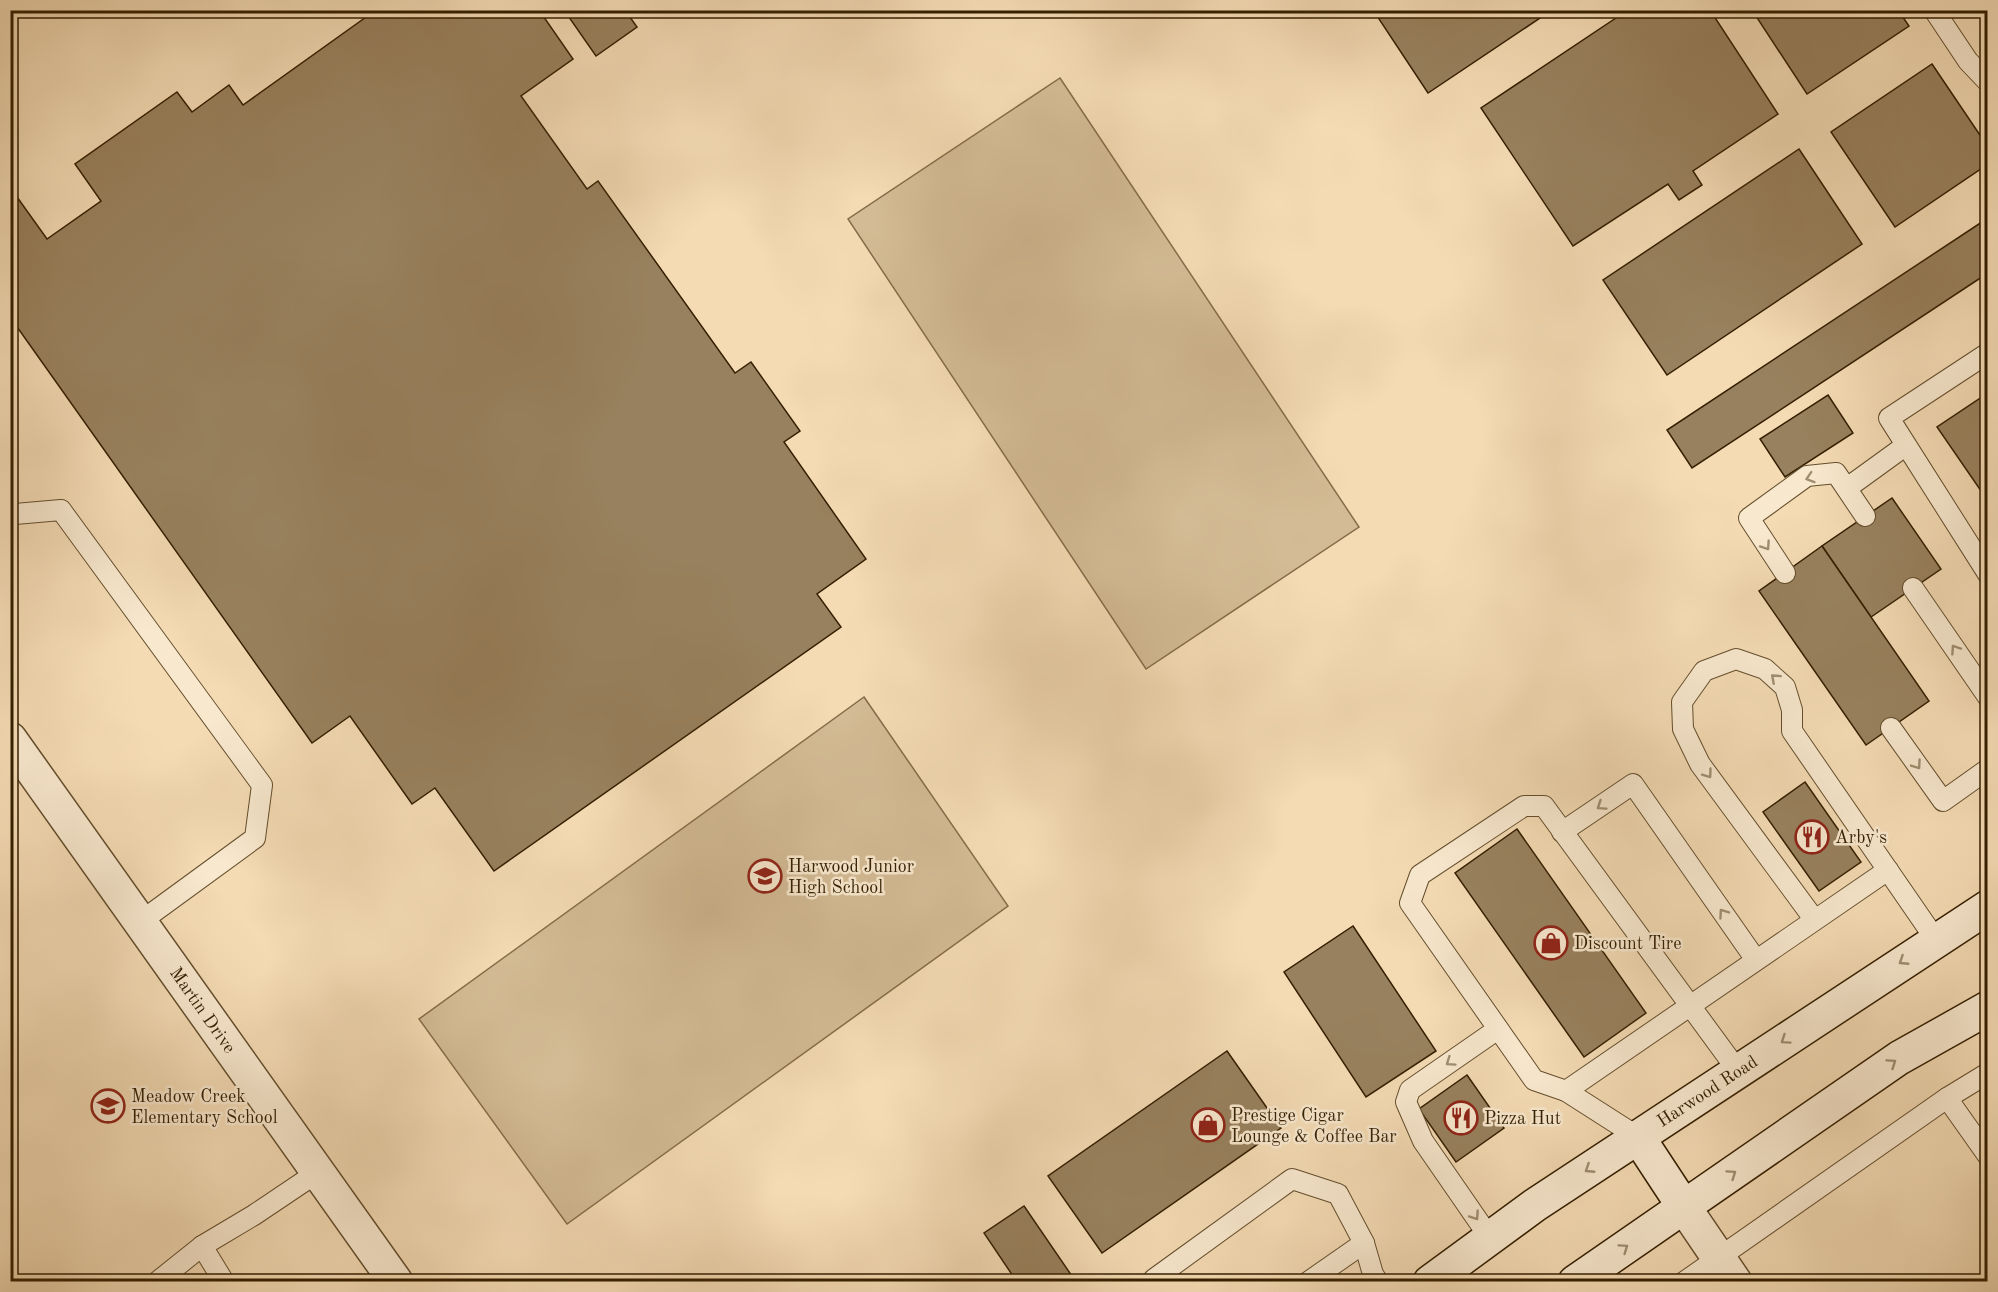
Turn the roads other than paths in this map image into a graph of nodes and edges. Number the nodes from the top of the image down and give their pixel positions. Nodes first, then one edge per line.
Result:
1 (1934, 10) edge
2 (1988, 82) edge
3 (1988, 353) edge
4 (1905, 446) junction
5 (1846, 488) junction
6 (1865, 516) dead end
7 (10, 517) edge
8 (1785, 573) dead end
9 (1988, 574) edge
10 (1913, 588) dead end
11 (1988, 697) edge
12 (1891, 728) dead end
13 (10, 739) edge
14 (1988, 769) edge
15 (1562, 832) junction
16 (1888, 870) junction
17 (1988, 907) edge
18 (1814, 920) junction
19 (140, 922) junction
20 (1936, 940) junction
21 (1756, 960) junction
22 (1690, 1007) junction
23 (1988, 1008) edge
24 (1498, 1029) junction
25 (1738, 1071) junction
26 (1988, 1073) edge
27 (1566, 1091) junction
28 (1947, 1098) junction
29 (1638, 1137) junction
30 (1988, 1156) edge
31 (318, 1172) junction
32 (1684, 1207) junction
33 (1490, 1238) junction
34 (1364, 1243) junction
35 (202, 1246) junction
36 (1726, 1269) edge
37 (157, 1281) edge
38 (225, 1281) edge
39 (396, 1281) edge
40 (1154, 1281) edge
41 (1308, 1281) edge
42 (1378, 1281) edge
43 (1430, 1281) edge
44 (1575, 1281) edge
45 (1684, 1281) edge

1 - 2 lane
3 - 4 lane
4 - 5 lane
4 - 9 lane
5 - 6 lane
5 -> 8 lane
7 - 19 lane
11 -> 10 lane
12 -> 14 lane
13 - 19 main road, Martin Drive
21 -> 15 lane
15 - 22 lane
15 - 24 lane
16 - 18 lane
16 -> 18 lane
16 - 20 lane
17 - 20 main road, Harwood Road
18 - 21 lane
19 - 31 main road, Martin Drive
20 -> 25 main road, Harwood Road
21 - 22 lane
22 - 25 lane
22 - 27 lane
32 -> 23 main road
24 - 27 lane
24 -> 33 lane
25 - 29 main road, Harwood Road
26 - 28 lane
27 - 29 lane
28 - 30 lane
28 - 36 lane
29 - 32 main road
29 -> 33 main road, Harwood Road
31 - 35 lane
31 - 39 main road, Martin Drive
32 - 36 main road
44 -> 32 main road
33 - 43 main road, Harwood Road
34 - 40 lane
34 - 41 lane
34 - 42 lane
35 - 37 lane
35 - 38 lane
36 - 45 lane

